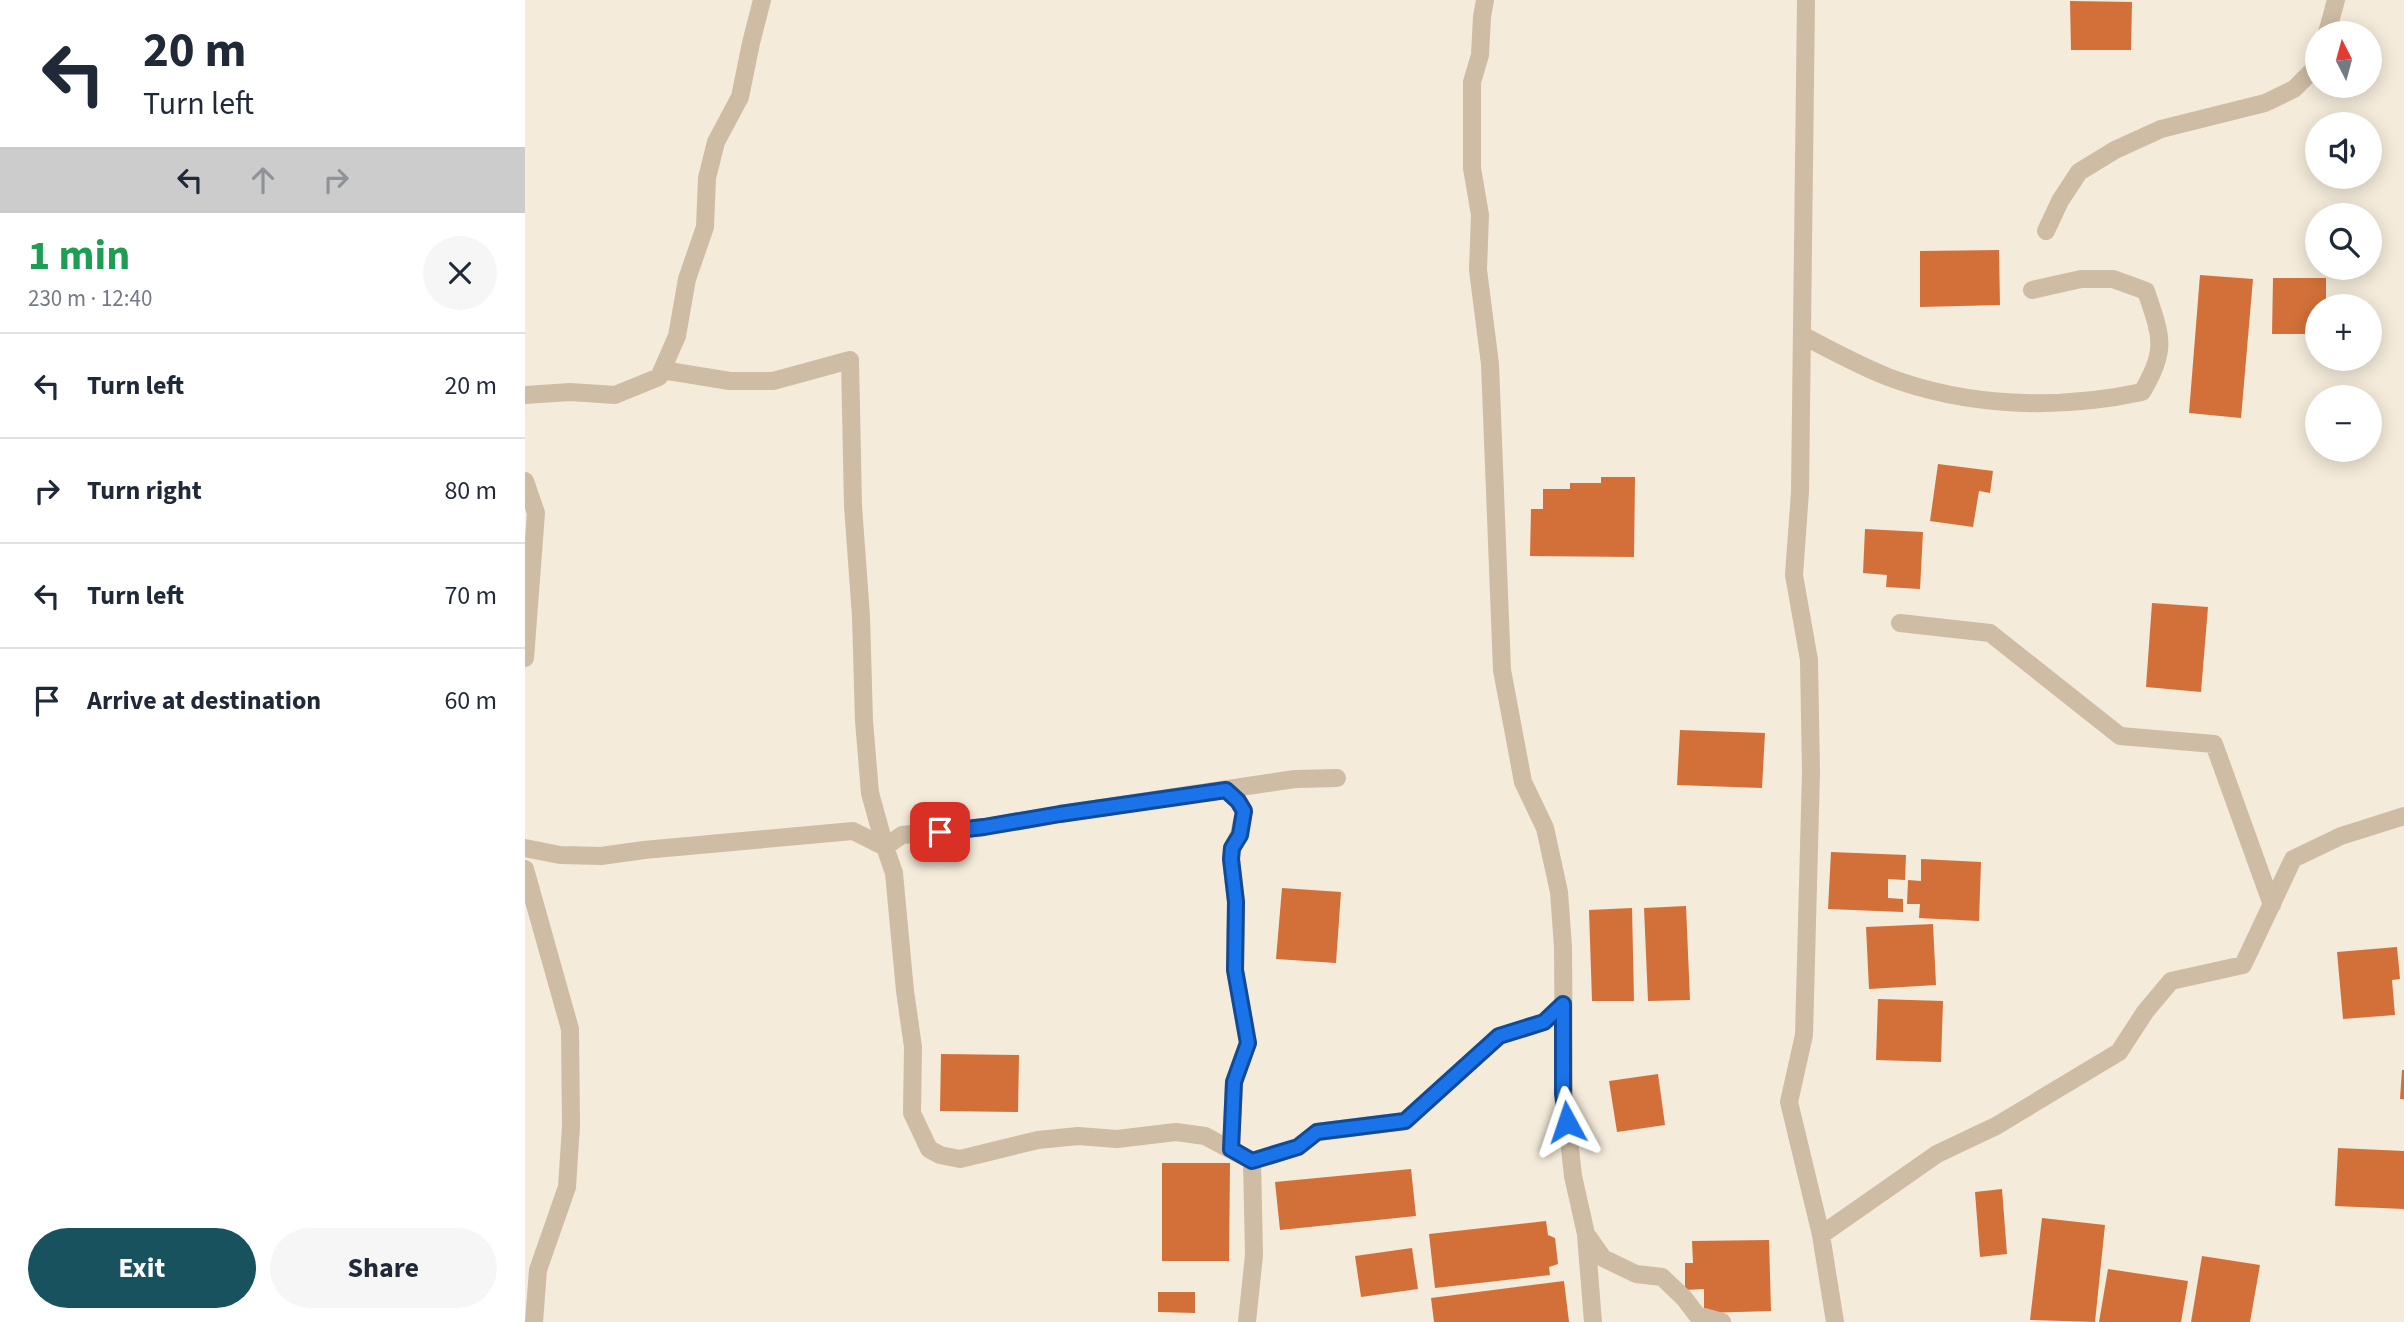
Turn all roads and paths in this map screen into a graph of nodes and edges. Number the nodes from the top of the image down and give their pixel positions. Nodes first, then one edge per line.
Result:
1 (762, 0) edge
2 (1485, 0) edge
3 (1806, 0) edge
4 (2336, 0) edge
5 (2330, 21) edge
6 (2305, 78) edge
7 (2046, 231) dead end
8 (2032, 290) dead end
9 (1801, 335) junction
10 (662, 370) junction
11 (525, 395) edge
12 (525, 481) edge
13 (1900, 623) dead end
14 (525, 658) edge
15 (1337, 778) dead end
16 (1226, 790) junction
17 (2404, 816) edge
18 (885, 847) junction
19 (525, 848) edge
20 (525, 869) edge
21 (2271, 905) junction
22 (1563, 1004) junction
23 (1231, 1149) junction
24 (1252, 1161) junction
25 (1586, 1234) junction
26 (1821, 1235) junction
27 (534, 1322) edge
28 (1247, 1322) edge
29 (1593, 1322) edge
30 (1722, 1322) edge
31 (1835, 1322) edge

1 - 10 street
2 - 22 street
3 - 9 street
4 - 5 street
6 - 7 street
8 - 9 street
9 - 26 street
10 - 11 street
10 - 18 street
12 - 14 street
13 - 21 street
15 - 16 street
16 - 18 street
16 - 23 street
17 - 21 street
18 - 19 street
18 - 23 street
20 - 27 street
21 - 26 street
22 - 24 street
22 - 25 street
23 - 24 street
24 - 28 street
25 - 29 street
25 - 30 street
26 - 31 street

